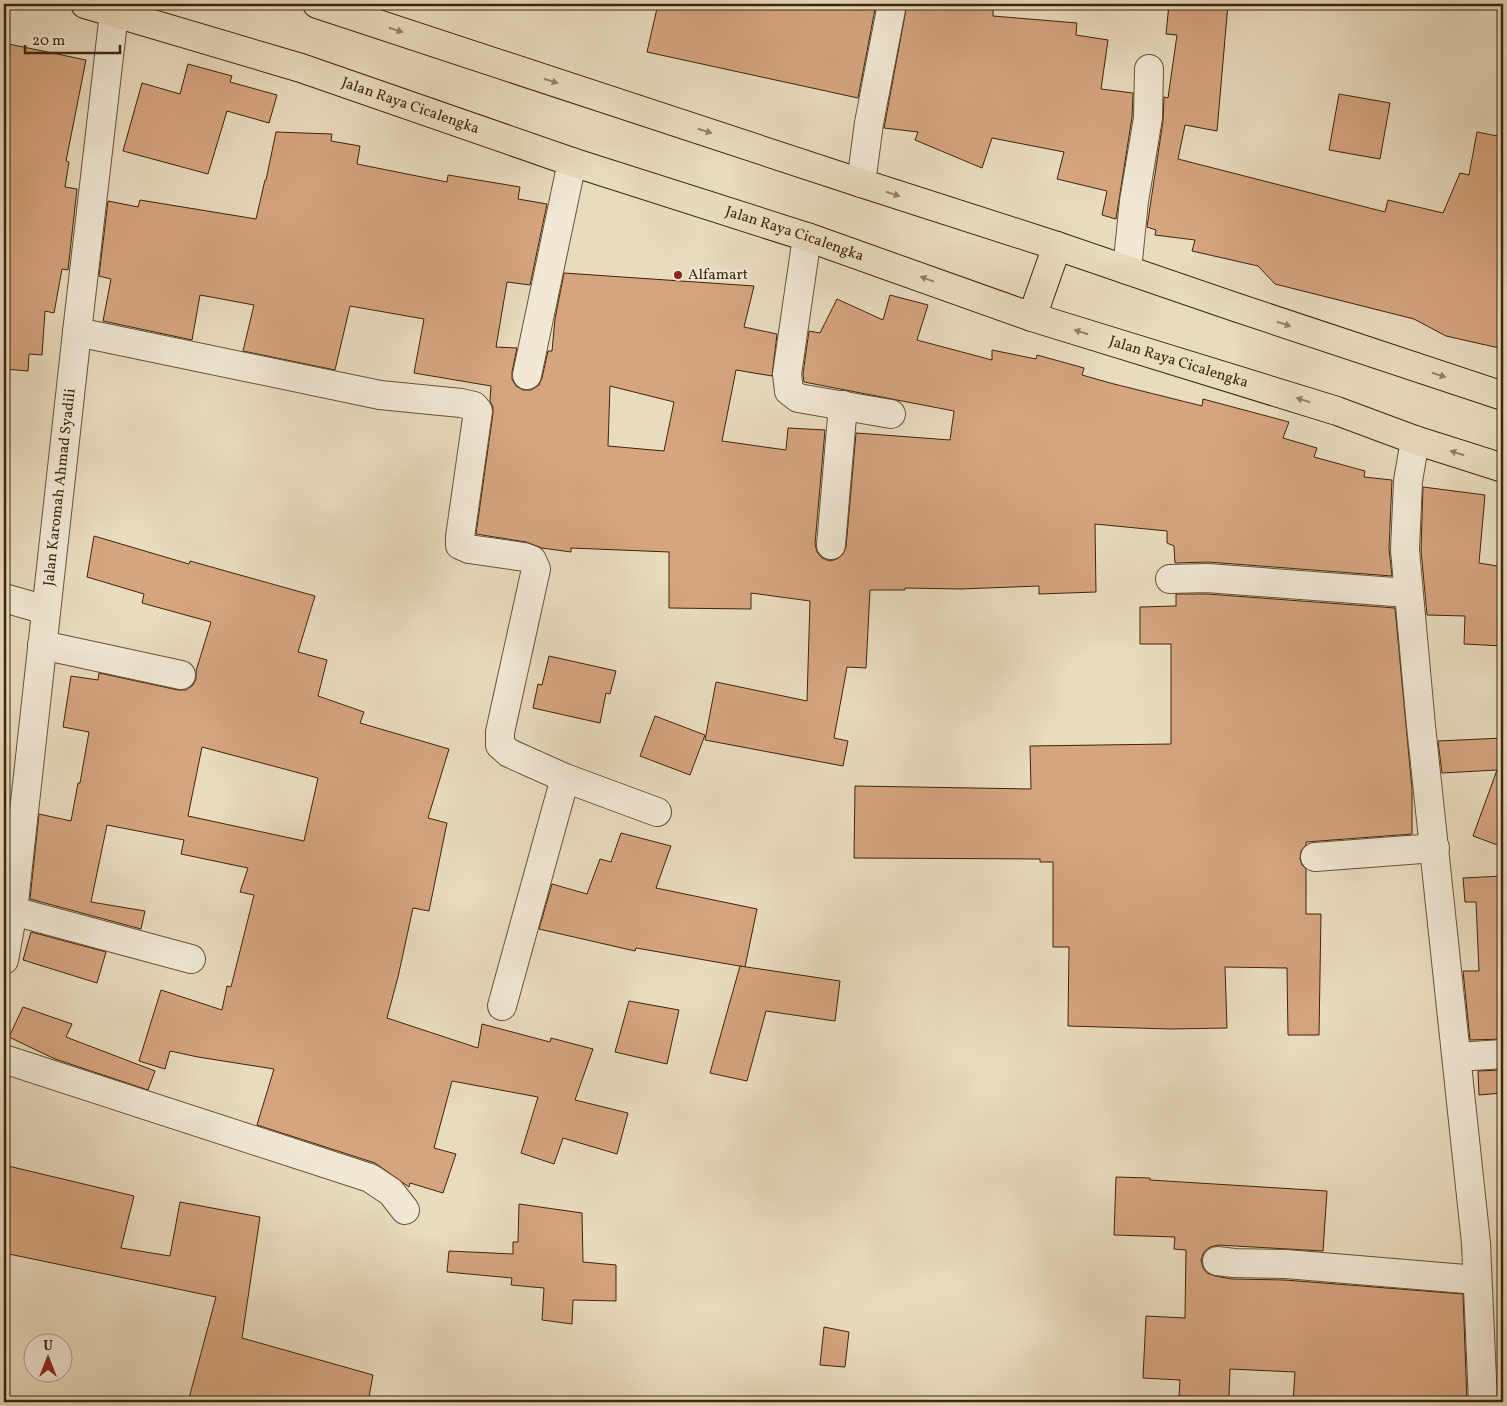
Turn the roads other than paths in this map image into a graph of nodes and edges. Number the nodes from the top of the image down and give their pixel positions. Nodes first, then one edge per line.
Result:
1 (85, 4) edge
2 (317, 4) edge
3 (892, 4) edge
4 (367, 12) edge
5 (114, 13) junction
6 (1149, 68) dead end
7 (572, 162) junction
8 (860, 184) junction
9 (807, 237) junction
10 (1058, 246) junction
11 (1127, 270) junction
12 (1032, 317) junction
13 (77, 332) junction
14 (527, 375) dead end
15 (1503, 396) edge
16 (843, 405) junction
17 (891, 414) dead end
18 (1415, 440) junction
19 (1503, 468) edge
20 (831, 545) dead end
21 (1170, 579) dead end
22 (1408, 593) junction
23 (4, 598) edge
24 (46, 610) junction
25 (42, 645) junction
26 (180, 675) dead end
27 (564, 778) junction
28 (657, 812) dead end
29 (1435, 848) junction
30 (11, 853) edge
31 (1314, 857) dead end
32 (12, 911) junction
33 (4, 959) edge
34 (191, 959) dead end
35 (502, 1006) dead end
36 (1503, 1054) edge
37 (1457, 1057) junction
38 (4, 1059) edge
39 (406, 1210) dead end
40 (1216, 1261) dead end
41 (1477, 1280) junction
42 (1483, 1402) edge

1 - 5 highway, Jalan Raya Cicalengka
2 - 4 highway
3 - 8 street
4 -> 8 highway
5 - 7 highway, Jalan Raya Cicalengka
5 - 13 street, Jalan Karomah Ahmad Syadili
6 - 11 street
7 - 9 highway, Jalan Raya Cicalengka
7 - 14 street
8 -> 10 highway
12 -> 9 highway, Jalan Raya Cicalengka
9 - 16 street
10 - 11 highway
10 - 12 highway
11 -> 15 highway
18 -> 12 highway, Jalan Raya Cicalengka
13 - 24 street, Jalan Karomah Ahmad Syadili
13 - 27 street
16 - 17 street
16 - 20 street
19 -> 18 highway, Jalan Raya Cicalengka
18 - 22 street
21 - 22 street
22 - 29 street
23 - 24 street
24 - 25 street, Jalan Karomah Ahmad Syadili
25 - 26 street
25 - 30 street, Jalan Karomah Ahmad Syadili
27 - 28 street
27 - 35 street
29 - 31 street
29 - 37 street
30 - 32 street, Jalan Karomah Ahmad Syadili
32 - 33 street, Jalan Karomah Ahmad Syadili
32 - 34 street
36 - 37 street
37 - 41 street
38 - 39 street
40 - 41 street
41 - 42 street

